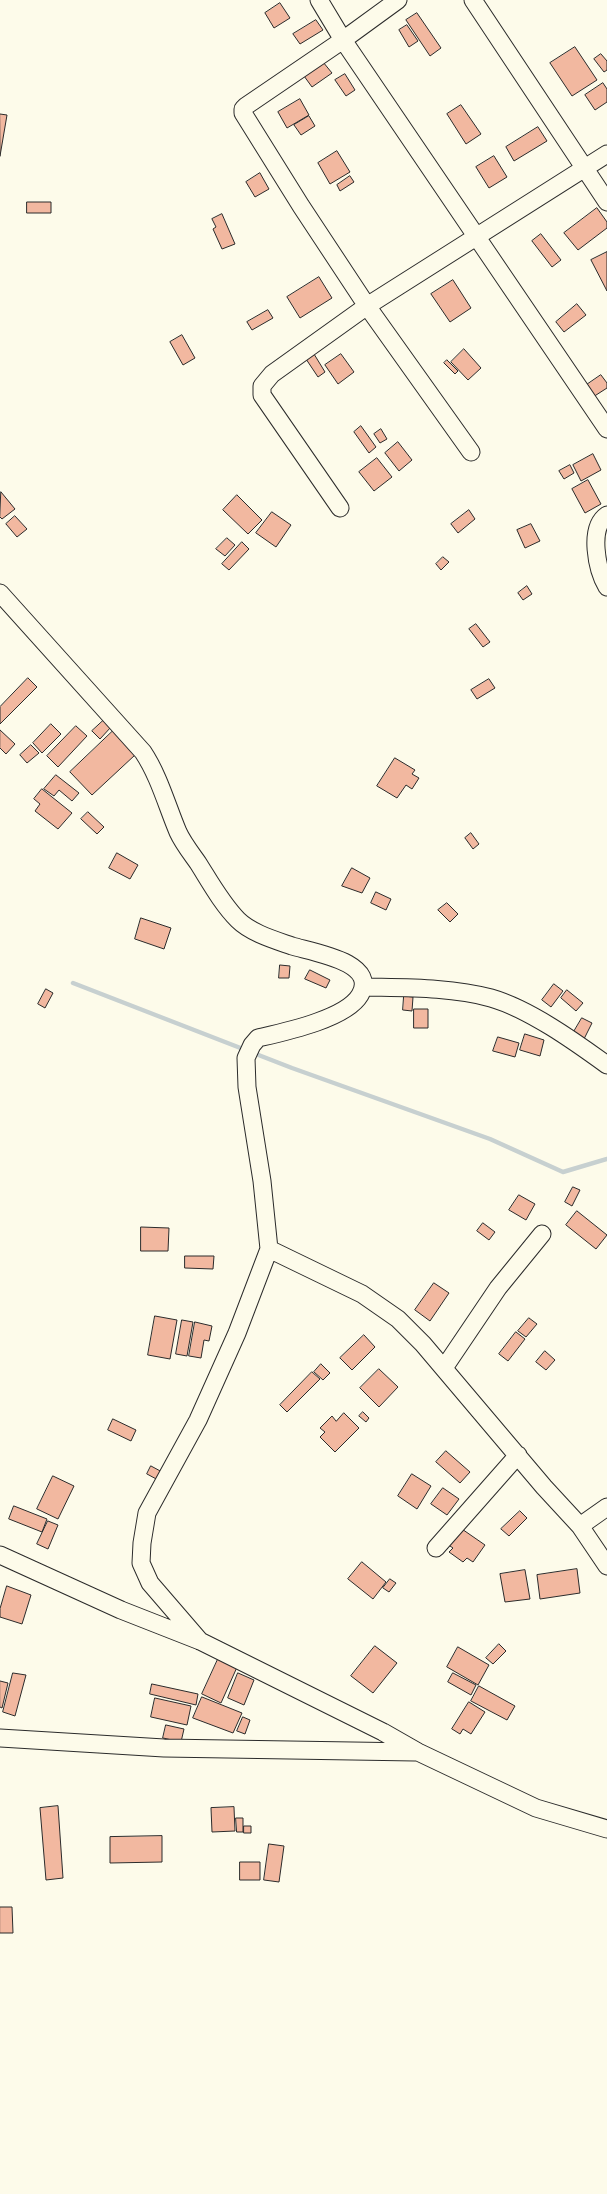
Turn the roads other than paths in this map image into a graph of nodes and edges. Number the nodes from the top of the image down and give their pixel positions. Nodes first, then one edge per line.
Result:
1 (319, 0) edge
2 (398, 0) edge
3 (473, 0) edge
4 (343, 40) junction
5 (607, 154) edge
6 (585, 168) junction
7 (607, 202) edge
8 (477, 236) junction
9 (367, 306) junction
10 (607, 429) edge
11 (471, 452) dead end
12 (340, 508) dead end
13 (607, 515) edge
14 (607, 587) edge
15 (0, 593) edge
16 (363, 987) junction
17 (607, 1065) edge
18 (542, 1234) dead end
19 (269, 1249) junction
20 (444, 1368) junction
21 (518, 1455) junction
22 (607, 1507) edge
23 (580, 1526) junction
24 (436, 1548) dead end
25 (0, 1555) edge
26 (607, 1566) edge
27 (200, 1641) junction
28 (0, 1738) edge
29 (418, 1752) junction
30 (607, 1829) edge

1 - 4 street
2 - 4 street
3 - 6 street
4 - 8 street
4 - 9 street
5 - 6 street
6 - 7 street
6 - 8 street
8 - 9 street
8 - 10 street
9 - 11 street
9 - 12 street
13 - 14 street
15 - 16 street
16 - 17 street
16 - 19 street
18 - 20 street
19 - 20 street
19 - 27 street
20 - 21 street
21 - 23 street
21 - 24 street
22 - 23 street
23 - 26 street
25 - 27 street
27 - 29 street
28 - 29 street
29 - 30 street

